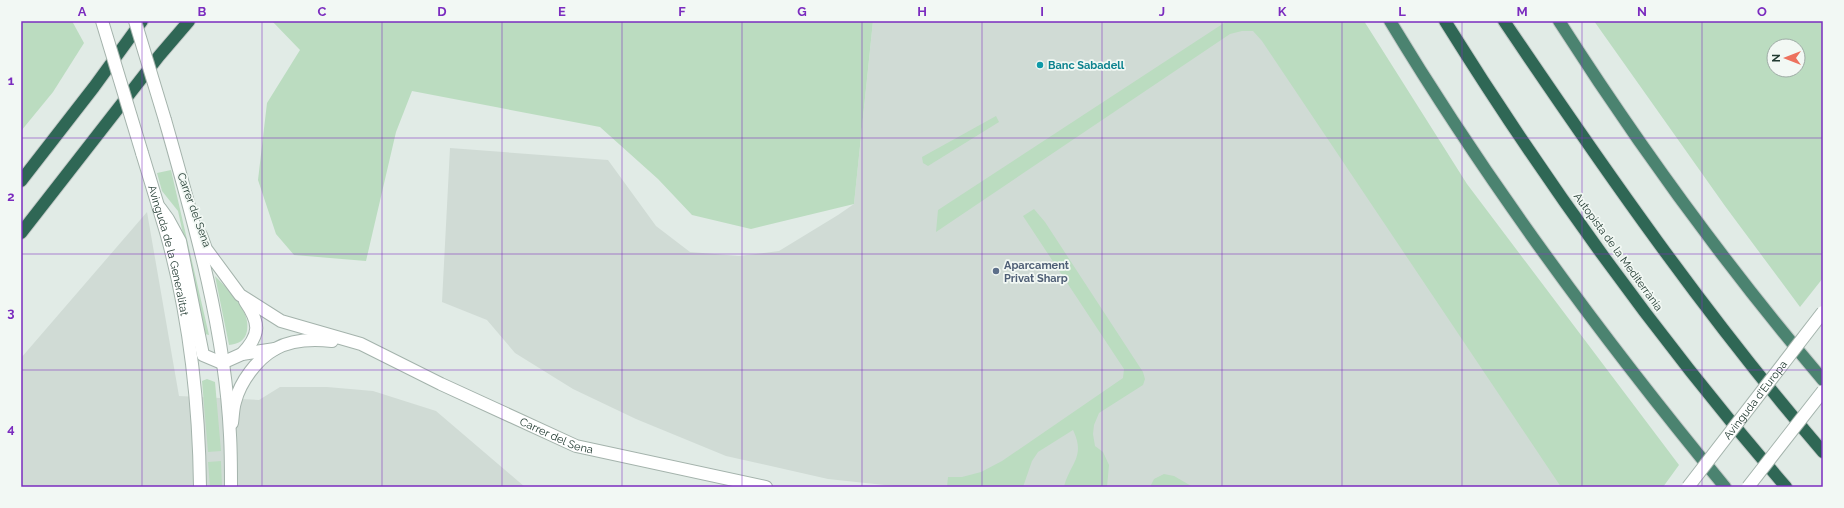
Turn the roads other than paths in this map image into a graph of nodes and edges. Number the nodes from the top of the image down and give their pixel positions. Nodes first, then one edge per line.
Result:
1 (102, 21) edge
2 (135, 21) edge
3 (142, 21) edge
4 (183, 21) edge
5 (189, 21) edge
6 (1390, 21) edge
7 (1445, 21) edge
8 (1504, 21) edge
9 (1559, 21) edge
10 (159, 56) junction
11 (177, 163) junction
12 (21, 181) edge
13 (158, 206) junction
14 (21, 233) edge
15 (240, 295) junction
16 (1823, 312) edge
17 (361, 344) junction
18 (274, 349) junction
19 (242, 354) junction
20 (222, 363) junction
21 (1823, 380) edge
22 (1823, 391) edge
23 (230, 434) junction
24 (1823, 452) edge
25 (200, 487) edge
26 (231, 487) edge
27 (766, 487) edge
28 (1688, 487) edge
29 (1724, 487) edge
30 (1748, 487) edge
31 (1786, 487) edge

1 - 13 street, Avinguda de la Generalitat, bridge
2 - 11 street, bridge
3 - 12 highway
4 - 10 highway
5 - 10 highway
6 - 29 highway
7 - 31 highway, Autopista de la Mediterrània
8 - 24 highway
9 - 21 highway
10 - 14 highway
11 - 15 street, Carrer del Sena
11 - 20 street
13 - 20 street
13 - 25 street, Avinguda de la Generalitat
15 - 17 street, Carrer del Sena
15 - 19 street, Carrer del Sena
16 - 28 street, Avinguda d'Europa, bridge
17 - 18 street, Carrer del Sena
17 - 27 street, Carrer del Sena
18 - 19 street, Carrer del Sena
18 - 23 street, Carrer del Sena
19 - 20 street, Carrer del Sena
20 - 23 street
22 - 30 street, bridge
23 - 26 street

